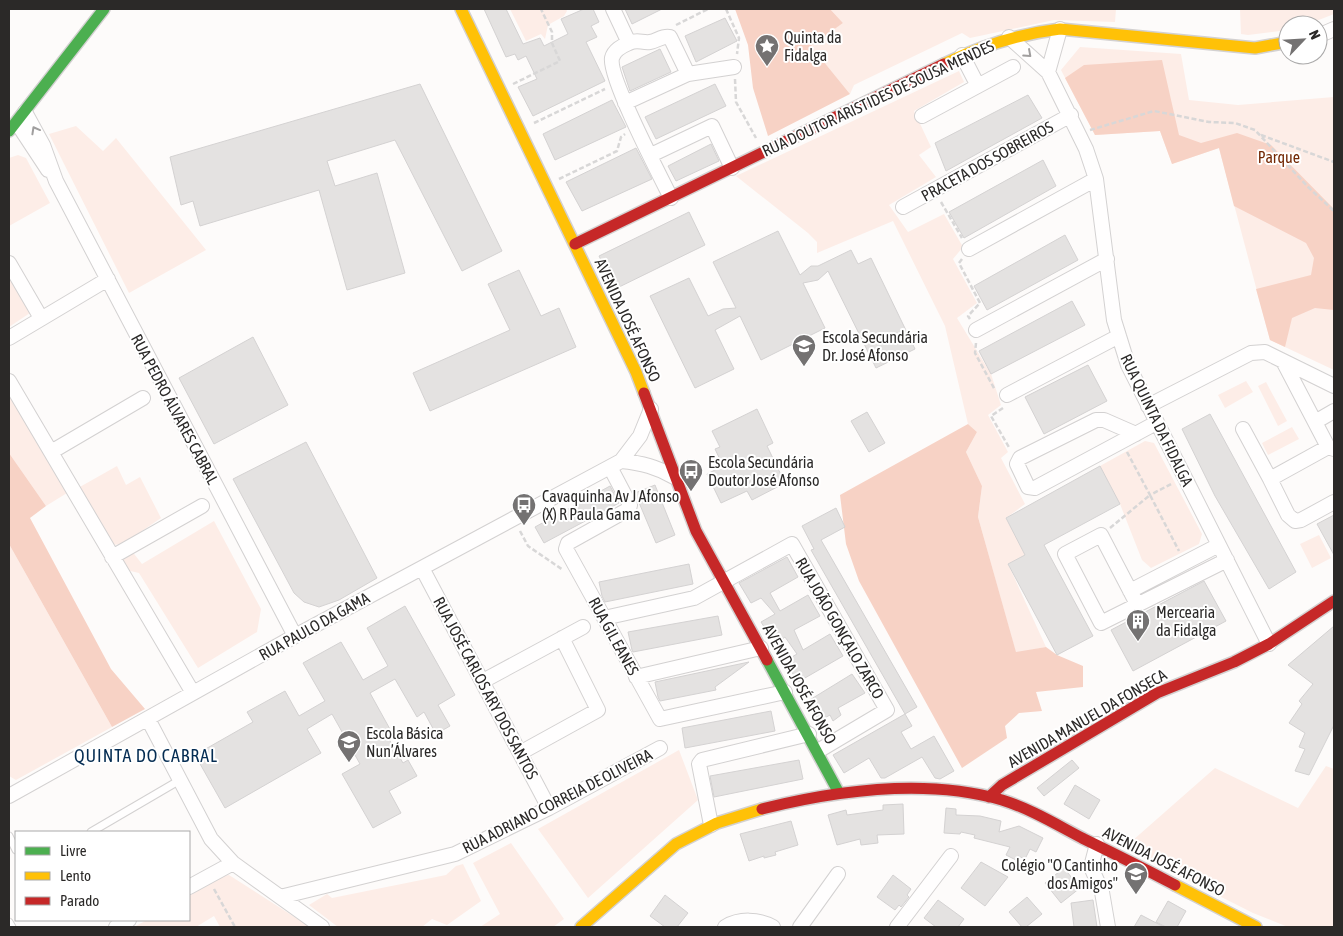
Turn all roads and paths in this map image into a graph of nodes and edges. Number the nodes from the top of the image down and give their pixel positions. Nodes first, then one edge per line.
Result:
1 (104, 9) edge
2 (461, 9) edge
3 (541, 9) edge
4 (613, 9) edge
5 (708, 9) edge
6 (726, 9) edge
7 (1060, 30) junction
8 (665, 36) junction
9 (1009, 37) junction
10 (629, 43) junction
11 (1278, 44) edge
12 (962, 55) junction
13 (734, 67) junction
14 (1013, 67) dead end
15 (1048, 72) junction
16 (688, 74) junction
17 (978, 86) junction
18 (606, 88) dead end
19 (500, 90) junction
20 (626, 103) junction
21 (1070, 115) junction
22 (922, 116) dead end
23 (17, 122) edge
24 (637, 128) junction
25 (520, 130) junction
26 (1079, 134) junction
27 (1259, 135) junction
28 (764, 152) junction
29 (650, 155) junction
30 (1334, 162) edge
31 (732, 168) junction
32 (1096, 180) junction
33 (546, 185) junction
34 (670, 198) junction
35 (903, 207) dead end
36 (1334, 212) edge
37 (575, 244) junction
38 (969, 249) dead end
39 (1106, 259) junction
40 (9, 263) edge
41 (108, 279) junction
42 (41, 318) junction
43 (976, 330) dead end
44 (1119, 336) junction
45 (9, 338) edge
46 (1283, 360) junction
47 (9, 381) edge
48 (1334, 386) edge
49 (1007, 395) dead end
50 (143, 398) dead end
51 (1148, 406) junction
52 (651, 409) junction
53 (1334, 411) edge
54 (1315, 422) junction
55 (1156, 423) junction
56 (1243, 429) dead end
57 (1136, 434) junction
58 (1121, 442) junction
59 (1331, 448) edge
60 (51, 452) junction
61 (616, 464) junction
62 (674, 477) junction
63 (1184, 477) junction
64 (1270, 479) junction
65 (1150, 495) junction
66 (1334, 502) edge
67 (202, 506) dead end
68 (513, 519) junction
69 (1101, 535) junction
70 (1219, 545) junction
71 (112, 557) junction
72 (1227, 560) junction
73 (1186, 562) junction
74 (422, 568) junction
75 (580, 573) junction
76 (724, 582) junction
77 (1130, 591) junction
78 (1334, 601) edge
79 (1137, 604) junction
80 (604, 618) junction
81 (582, 626) dead end
82 (294, 636) junction
83 (562, 638) junction
84 (1269, 644) junction
85 (761, 648) junction
86 (636, 676) junction
87 (483, 681) junction
88 (786, 692) junction
89 (192, 693) junction
90 (148, 719) junction
91 (809, 734) junction
92 (660, 748) dead end
93 (818, 751) junction
94 (520, 752) junction
95 (180, 780) junction
96 (839, 793) junction
97 (9, 796) edge
98 (989, 797) junction
99 (549, 808) junction
100 (711, 824) junction
101 (93, 831) edge
102 (9, 836) edge
103 (1097, 844) junction
104 (15, 848) edge
105 (951, 856) dead end
106 (233, 863) junction
107 (838, 874) dead end
108 (207, 877) junction
109 (190, 886) edge
110 (280, 897) junction
111 (127, 921) edge
112 (9, 922) edge
113 (12, 927) edge
114 (116, 927) edge
115 (235, 927) edge
116 (322, 927) edge
117 (583, 927) edge
118 (725, 927) edge
119 (773, 927) edge
120 (800, 927) edge
121 (897, 927) edge
122 (1108, 927) edge
123 (1256, 927) edge

1 - 23 street
2 - 19 street, AVENIDA JOSÉ AFONSO
3 - 19 path
4 - 10 street
5 - 8 path
6 - 13 path
7 - 9 street, RUA DOUTOR ARISTIDES DE SOUSA MENDES
7 - 11 street, RUA DOUTOR ARISTIDES DE SOUSA MENDES
7 - 15 street
8 - 10 street
8 - 16 street
9 - 12 street, RUA DOUTOR ARISTIDES DE SOUSA MENDES
9 -> 15 street, RUA QUINTA DA FIDALGA
10 - 20 street
12 - 17 street
12 - 28 street, RUA DOUTOR ARISTIDES DE SOUSA MENDES
13 - 16 street
13 - 28 path
14 - 17 street
15 - 21 street, RUA QUINTA DA FIDALGA
16 - 20 street
17 - 22 street
18 - 25 path
19 - 25 street, AVENIDA JOSÉ AFONSO
20 - 24 street
21 - 26 street, RUA QUINTA DA FIDALGA
21 - 35 street, PRACETA DOS SOBREIROS
23 - 41 street, RUA PEDRO ÁLVARES CABRAL
24 - 29 street
24 - 33 path
25 - 33 street, AVENIDA JOSÉ AFONSO
26 - 27 path
26 - 32 street, RUA QUINTA DA FIDALGA
27 - 30 path
27 - 36 path
28 - 31 street, RUA DOUTOR ARISTIDES DE SOUSA MENDES
29 - 31 street
29 - 34 street
31 - 34 street, RUA DOUTOR ARISTIDES DE SOUSA MENDES
32 - 38 street
32 - 39 street, RUA QUINTA DA FIDALGA
33 - 37 street, AVENIDA JOSÉ AFONSO
34 - 37 street, RUA DOUTOR ARISTIDES DE SOUSA MENDES
37 - 52 street, AVENIDA JOSÉ AFONSO
39 - 43 street
39 - 44 street, RUA QUINTA DA FIDALGA
40 - 42 street
41 - 42 street
41 - 82 street, RUA PEDRO ÁLVARES CABRAL
42 - 45 street
44 - 49 street
44 - 51 street, RUA QUINTA DA FIDALGA
46 - 48 street
46 - 51 street
46 - 54 street
47 - 60 street
50 - 60 street
51 - 55 street, RUA QUINTA DA FIDALGA
52 - 61 street, RUA PAULO DA GAMA
52 - 62 street, AVENIDA JOSÉ AFONSO
53 - 54 street
54 - 59 street
55 - 57 street
55 - 63 street, RUA QUINTA DA FIDALGA
56 - 64 street
57 - 58 street
57 - 58 street
58 - 65 path
59 - 64 street
60 - 71 street
61 - 62 street
61 - 68 street, RUA PAULO DA GAMA
61 - 75 street, RUA GIL EANES
62 - 76 street, AVENIDA JOSÉ AFONSO
63 - 65 path
63 - 70 street, RUA QUINTA DA FIDALGA
64 - 66 street
65 - 69 path
65 - 73 path
67 - 71 street
68 - 74 street, RUA PAULO DA GAMA
68 - 75 path
69 - 77 street
69 - 79 street
70 - 72 street, RUA QUINTA DA FIDALGA
70 - 73 street
71 - 89 street
72 - 79 street
72 - 84 street, RUA QUINTA DA FIDALGA
73 - 77 street
74 - 82 street, RUA PAULO DA GAMA
74 - 87 street, RUA JOSÉ CARLOS ARY DOS SANTOS
75 - 80 street, RUA GIL EANES
76 - 80 street
76 - 85 street, AVENIDA JOSÉ AFONSO
76 - 93 street, RUA JOÃO GONÇALO ZARCO
77 - 79 street
78 - 84 street, AVENIDA MANUEL DA FONSECA
80 - 86 street, RUA GIL EANES
81 - 83 street
82 - 89 street, RUA PAULO DA GAMA
83 - 87 street
83 - 94 street
84 - 98 street, AVENIDA MANUEL DA FONSECA
85 - 86 street
85 - 88 street, AVENIDA JOSÉ AFONSO
86 - 88 street, RUA GIL EANES
87 - 94 street, RUA JOSÉ CARLOS ARY DOS SANTOS
88 - 91 street, AVENIDA JOSÉ AFONSO
89 - 90 street, RUA PAULO DA GAMA
90 - 95 street
90 - 97 street, RUA PAULO DA GAMA
91 - 93 street, AVENIDA JOSÉ AFONSO
91 - 100 street
92 - 99 street, RUA ADRIANO CORREIA DE OLIVEIRA
93 - 96 street, AVENIDA JOSÉ AFONSO
94 - 99 street, RUA JOSÉ CARLOS ARY DOS SANTOS
95 - 101 lane
95 - 106 street
96 - 98 street, AVENIDA JOSÉ AFONSO
96 - 100 street
98 - 103 street, AVENIDA JOSÉ AFONSO
99 - 110 street, RUA ADRIANO CORREIA DE OLIVEIRA
100 - 117 street
102 - 104 lane
103 - 122 street
103 - 123 street, AVENIDA JOSÉ AFONSO
105 - 121 street
106 - 108 street
106 - 110 street
107 - 120 street
108 - 109 street
108 - 115 path
110 - 116 street
111 - 114 street
112 - 113 lane
118 - 119 street

